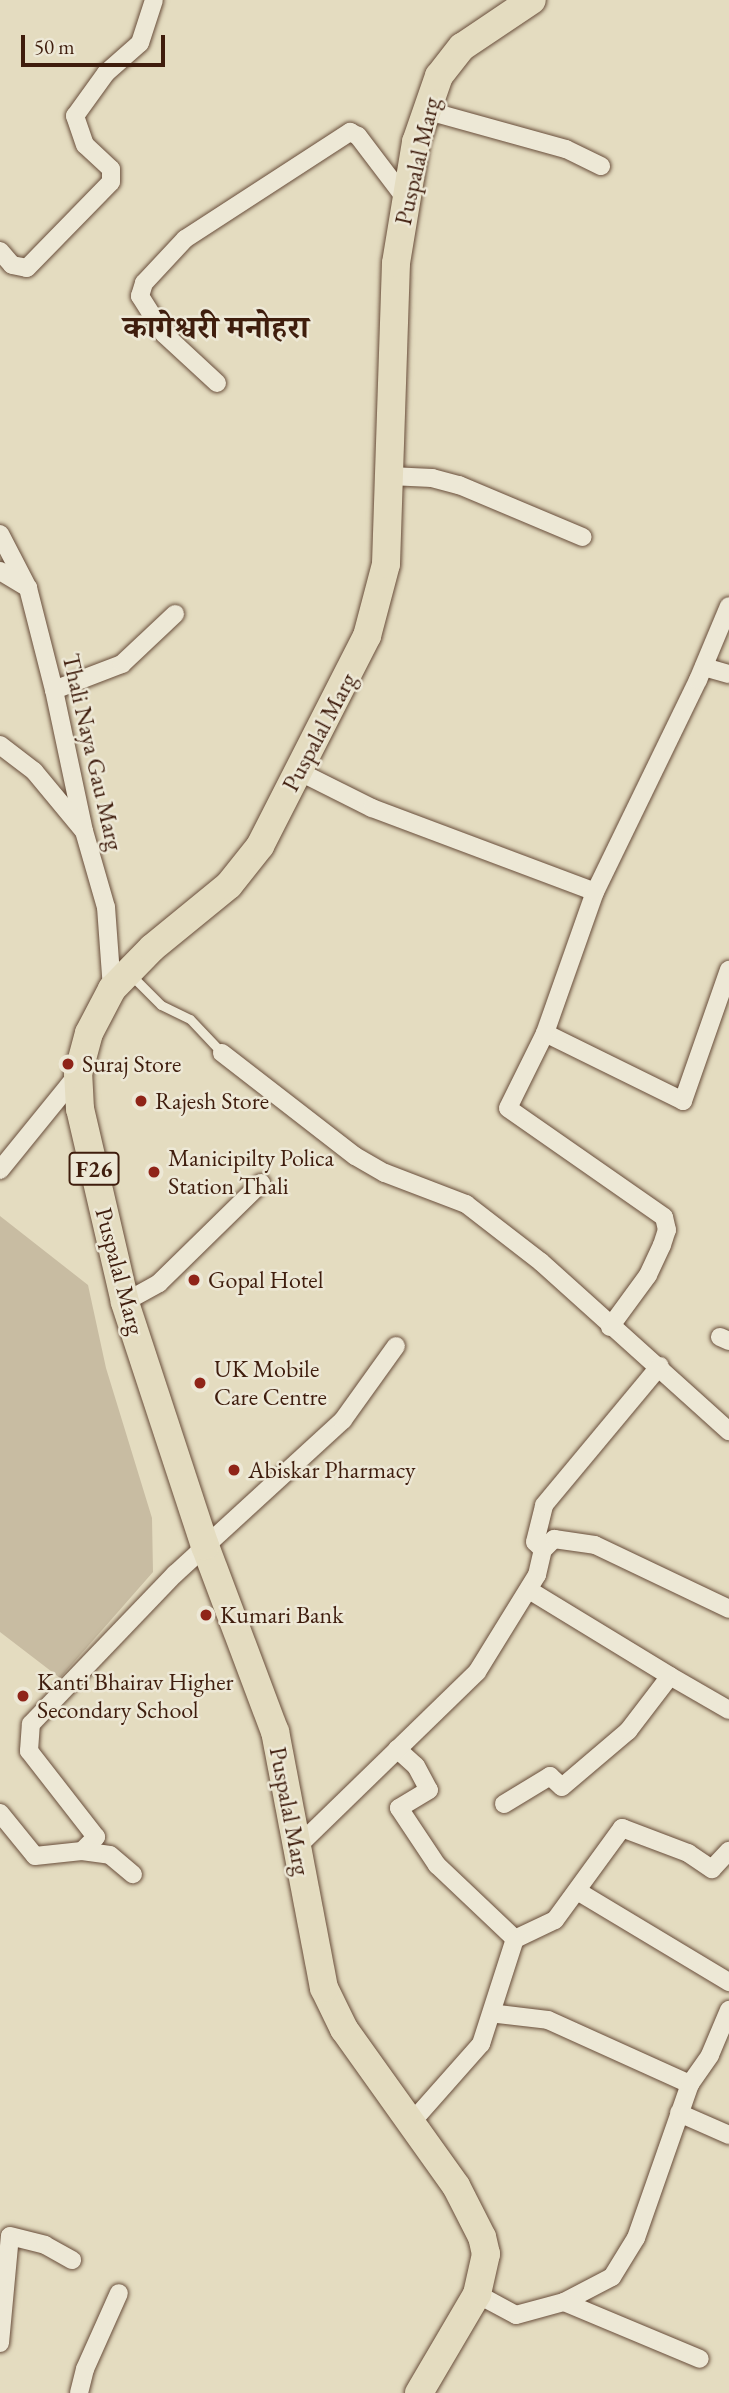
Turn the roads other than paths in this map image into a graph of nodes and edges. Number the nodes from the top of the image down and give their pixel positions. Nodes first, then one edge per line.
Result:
1 (154, 0) edge
2 (519, 3) edge
3 (425, 110) junction
4 (601, 166) dead end
5 (405, 198) junction
6 (0, 251) edge
7 (217, 383) dead end
8 (390, 476) junction
9 (0, 534) edge
10 (583, 537) dead end
11 (0, 572) edge
12 (28, 588) junction
13 (729, 606) edge
14 (174, 614) dead end
15 (704, 667) junction
16 (729, 674) edge
17 (54, 690) junction
18 (0, 745) edge
19 (296, 770) junction
20 (85, 831) junction
21 (595, 892) junction
22 (729, 970) edge
23 (119, 980) junction
24 (545, 1033) junction
25 (222, 1053) joint
26 (78, 1074) junction
27 (0, 1169) edge
28 (261, 1183) dead end
29 (125, 1301) junction
30 (610, 1327) junction
31 (396, 1346) dead end
32 (660, 1366) junction
33 (729, 1431) edge
34 (205, 1546) junction
35 (543, 1550) junction
36 (531, 1591) junction
37 (729, 1609) edge
38 (670, 1676) junction
39 (729, 1710) edge
40 (397, 1749) junction
41 (504, 1804) dead end
42 (0, 1813) edge
43 (298, 1846) junction
44 (82, 1851) junction
45 (729, 1851) edge
46 (133, 1874) dead end
47 (579, 1892) junction
48 (515, 1939) junction
49 (729, 1982) edge
50 (729, 2010) edge
51 (498, 2014) dead end
52 (690, 2084) junction
53 (679, 2113) junction
54 (411, 2123) junction
55 (729, 2135) edge
56 (72, 2260) dead end
57 (119, 2293) dead end
58 (477, 2294) junction
59 (564, 2302) junction
60 (0, 2343) edge
61 (700, 2359) dead end
62 (79, 2393) edge
63 (419, 2393) edge

1 - 6 street
2 - 3 main road, Puspalal Marg / F26
3 - 4 street
3 - 5 main road, Puspalal Marg / F26
5 - 7 street
5 - 8 main road, Puspalal Marg / F26
8 - 10 street
8 - 19 main road, Puspalal Marg / F26
9 - 12 street, Thali Naya Gau Marg
11 - 12 street
12 - 17 street, Thali Naya Gau Marg
13 - 15 street
14 - 17 street
15 - 16 street
15 - 21 street
17 - 20 street, Thali Naya Gau Marg
18 - 20 street
19 - 21 street
19 - 23 main road, Puspalal Marg / F26
20 - 23 street, Thali Naya Gau Marg
21 - 24 street
22 - 24 street
23 - 25 lane
23 - 26 main road, Puspalal Marg / F26
24 - 30 street
25 - 30 street
26 - 27 street
26 - 29 main road, Puspalal Marg / F26
28 - 29 street
29 - 34 main road, Puspalal Marg / F26
30 - 32 street
31 - 34 street
32 - 33 street
32 - 35 street
34 - 43 main road, Puspalal Marg / F26
34 - 44 street
35 - 36 street
35 - 37 street
36 - 38 street
36 - 40 street
38 - 39 street
38 - 41 street
40 - 43 street
40 - 48 street
42 - 44 street
43 - 54 main road, Puspalal Marg / F26
44 - 46 street
45 - 47 street
47 - 48 street
47 - 49 street
48 - 54 street
50 - 52 street
51 - 52 street
52 - 53 street
53 - 55 street
53 - 59 street
54 - 58 main road, Puspalal Marg / F26
56 - 60 street
57 - 62 street
58 - 59 street
58 - 63 main road, Puspalal Marg / F26
59 - 61 street

